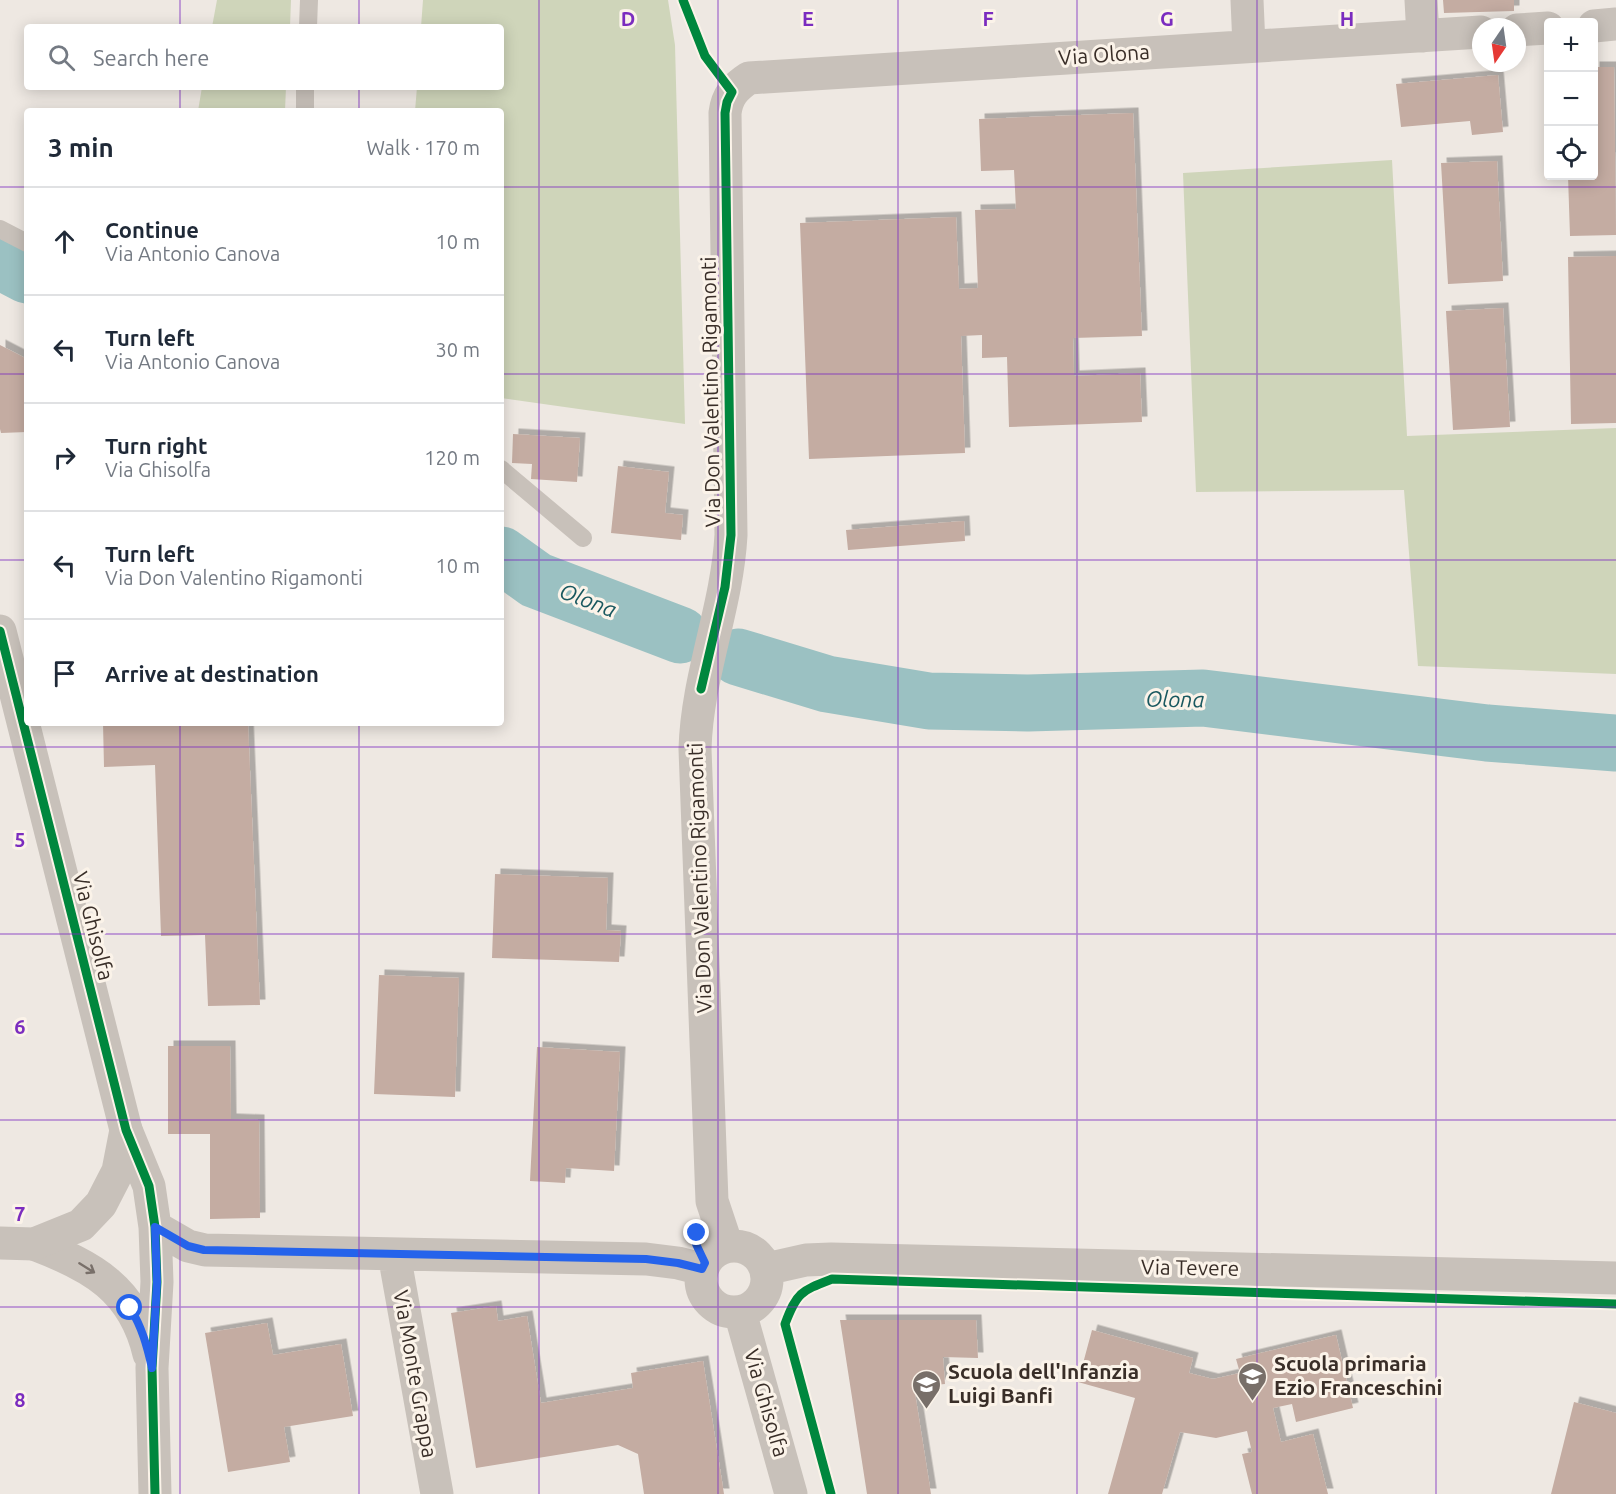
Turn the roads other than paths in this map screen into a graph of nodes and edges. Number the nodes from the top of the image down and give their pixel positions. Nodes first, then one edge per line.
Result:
1 (309, 0) edge
2 (1247, 0) edge
3 (1422, 0) edge
4 (308, 24) edge
5 (1616, 24) edge
6 (1598, 26) edge
7 (1544, 28) edge
8 (1526, 29) edge
9 (1472, 33) edge
10 (1423, 36) junction
11 (1249, 46) junction
12 (306, 90) edge
13 (732, 92) joint
14 (304, 108) edge
15 (0, 229) edge
16 (24, 241) edge
17 (504, 472) edge
18 (583, 538) dead end
19 (0, 631) edge
20 (126, 1130) junction
21 (155, 1227) junction
22 (0, 1243) edge
23 (34, 1244) junction
24 (394, 1254) junction
25 (712, 1259) junction
26 (766, 1269) junction
27 (1616, 1278) edge
28 (740, 1312) junction
29 (152, 1368) junction
30 (155, 1494) edge
31 (437, 1494) edge
32 (791, 1494) edge

1 - 4 lane
2 - 11 street
3 - 10 street
5 - 6 street
7 - 8 street
9 - 10 street, Via Olona
10 - 11 street, Via Olona
11 - 13 street, Via Olona
12 - 14 lane
13 - 25 street, Via Don Valentino Rigamonti
15 - 16 lane
17 - 18 lane
19 - 20 street, Via Ghisolfa
20 - 21 street, Via Ghisolfa
20 - 23 street, Via Ghisolfa
21 - 24 street
21 - 29 street, Via Ghisolfa
22 - 23 street
23 -> 29 street
24 - 25 street
24 - 31 street, Via Monte Grappa
25 - 26 street
25 - 28 street
26 - 27 street, Via Tevere
26 - 28 street
28 - 32 street, Via Ghisolfa
29 - 30 street

